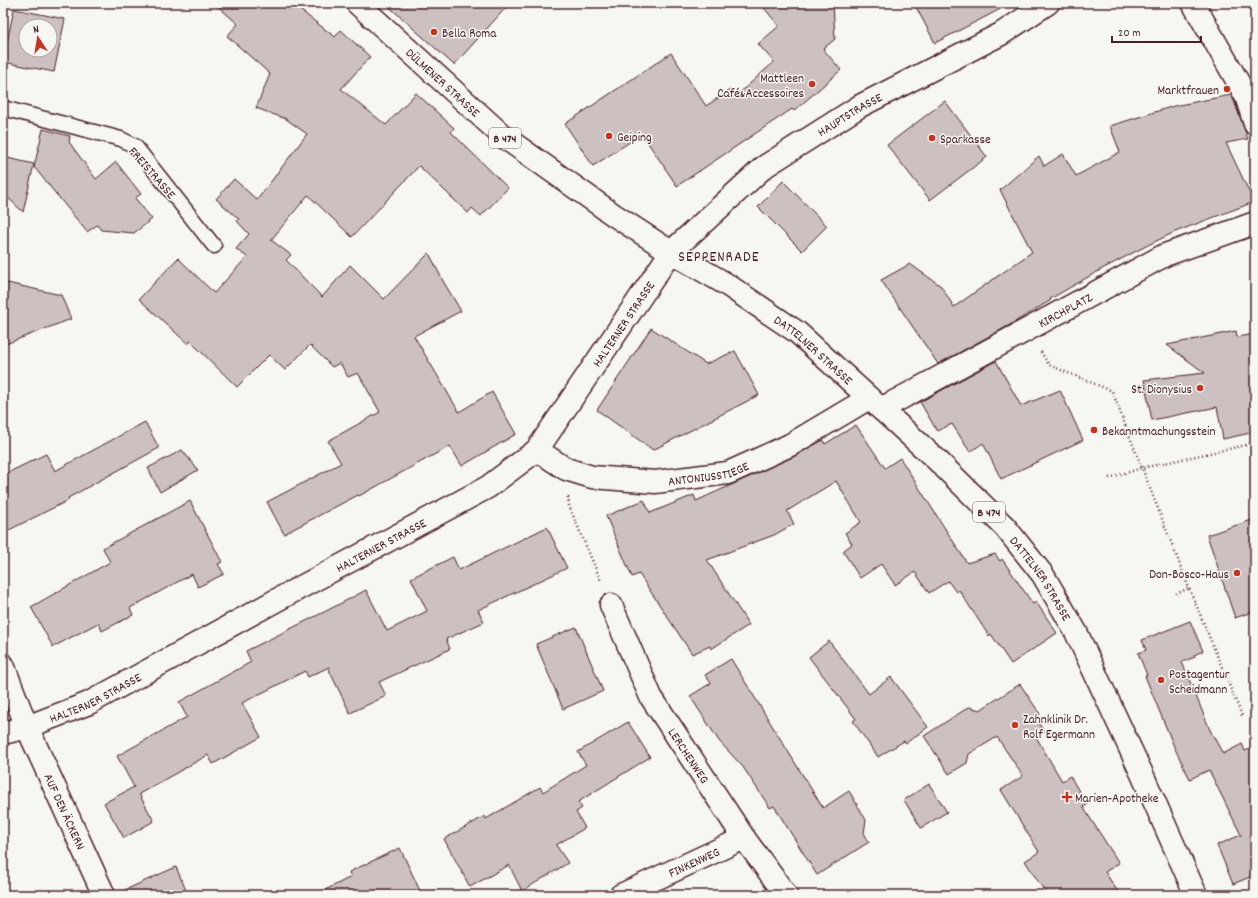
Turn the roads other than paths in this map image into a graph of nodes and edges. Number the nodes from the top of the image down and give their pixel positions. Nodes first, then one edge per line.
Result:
1 (356, 3) edge
2 (1048, 3) edge
3 (1193, 3) edge
4 (3, 108) edge
5 (1255, 124) edge
6 (1255, 223) edge
7 (214, 246) dead end
8 (671, 252) junction
9 (875, 403) junction
10 (537, 450) junction
11 (611, 605) road end
12 (3, 665) edge
13 (27, 727) junction
14 (3, 733) edge
15 (744, 838) junction
16 (104, 895) edge
17 (621, 895) edge
18 (786, 895) edge
19 (1196, 895) edge

1 - 8 street, DÜLMENER STRASSE / B 474
2 - 8 street, HAUPTSTRASSE
3 - 5 street
4 - 7 lane, FREISTRASSE
6 - 9 street, KIRCHPLATZ
8 - 9 street, DATTELNER STRASSE / B 474
8 - 10 street, HALTERNER STRASSE
9 - 10 street, ANTONIUSSTIEGE
9 - 19 street, DATTELNER STRASSE / B 474
10 - 13 street, HALTERNER STRASSE
11 - 15 street, LERCHENWEG
12 - 13 street
13 - 14 street, HALTERNER STRASSE
13 - 16 street, AUF DEN ÄCKERN
15 - 17 street, FINKENWEG
15 - 18 street, LERCHENWEG

